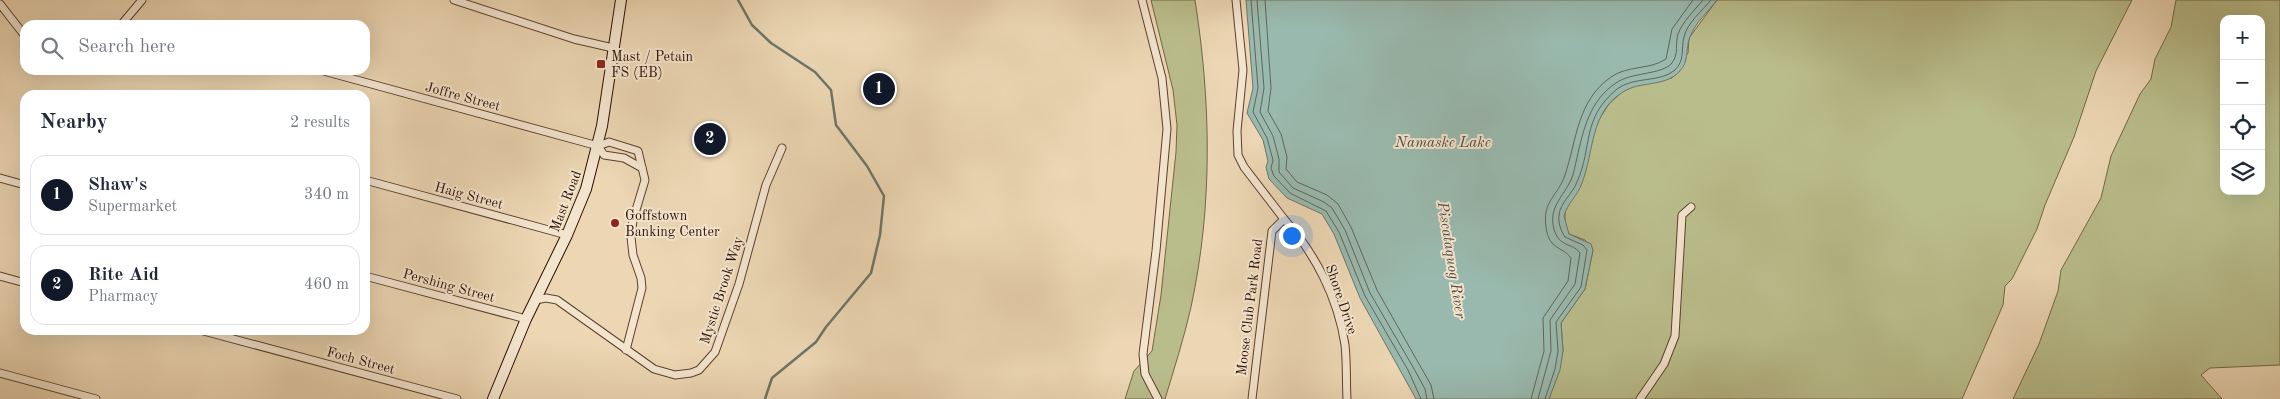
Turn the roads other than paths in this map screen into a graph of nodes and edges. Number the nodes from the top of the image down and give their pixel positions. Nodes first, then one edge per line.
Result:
1 (142, 0) edge
2 (454, 0) edge
3 (621, 0) edge
4 (1142, 0) edge
5 (1236, 0) edge
6 (0, 4) edge
7 (125, 20) edge
8 (20, 30) edge
9 (614, 48) junction
10 (338, 75) edge
11 (598, 146) junction
12 (782, 148) dead end
13 (642, 168) junction
14 (0, 178) edge
15 (370, 181) edge
16 (20, 184) edge
17 (1691, 208) dead end
18 (1284, 219) junction
19 (567, 235) junction
20 (0, 276) edge
21 (370, 277) edge
22 (20, 282) edge
23 (535, 300) junction
24 (526, 319) junction
25 (219, 335) edge
26 (626, 350) junction
27 (0, 373) edge
28 (96, 399) edge
29 (457, 399) edge
30 (493, 399) edge
31 (1158, 399) edge
32 (1252, 399) edge
33 (1347, 399) edge
34 (1640, 399) edge

1 - 7 street
2 - 9 street
3 - 9 main road, Mast Road
4 - 31 street
5 - 18 street
6 - 8 street
9 - 11 main road, Mast Road
10 - 11 street, Joffre Street
11 - 13 street
11 - 13 street
11 - 19 main road, Mast Road
12 - 26 street, Mystic Brook Way
13 - 26 street
14 - 16 street
15 - 19 street, Haig Street
17 - 34 street
18 - 32 street, Moose Club Park Road
18 - 33 street, Shore Drive
19 - 23 main road, Mast Road
20 - 22 street
21 - 24 street, Pershing Street
23 - 24 main road, Mast Road
23 - 26 street, Mystic Brook Way
24 - 30 main road, Mast Road
25 - 29 street, Foch Street
27 - 28 street

